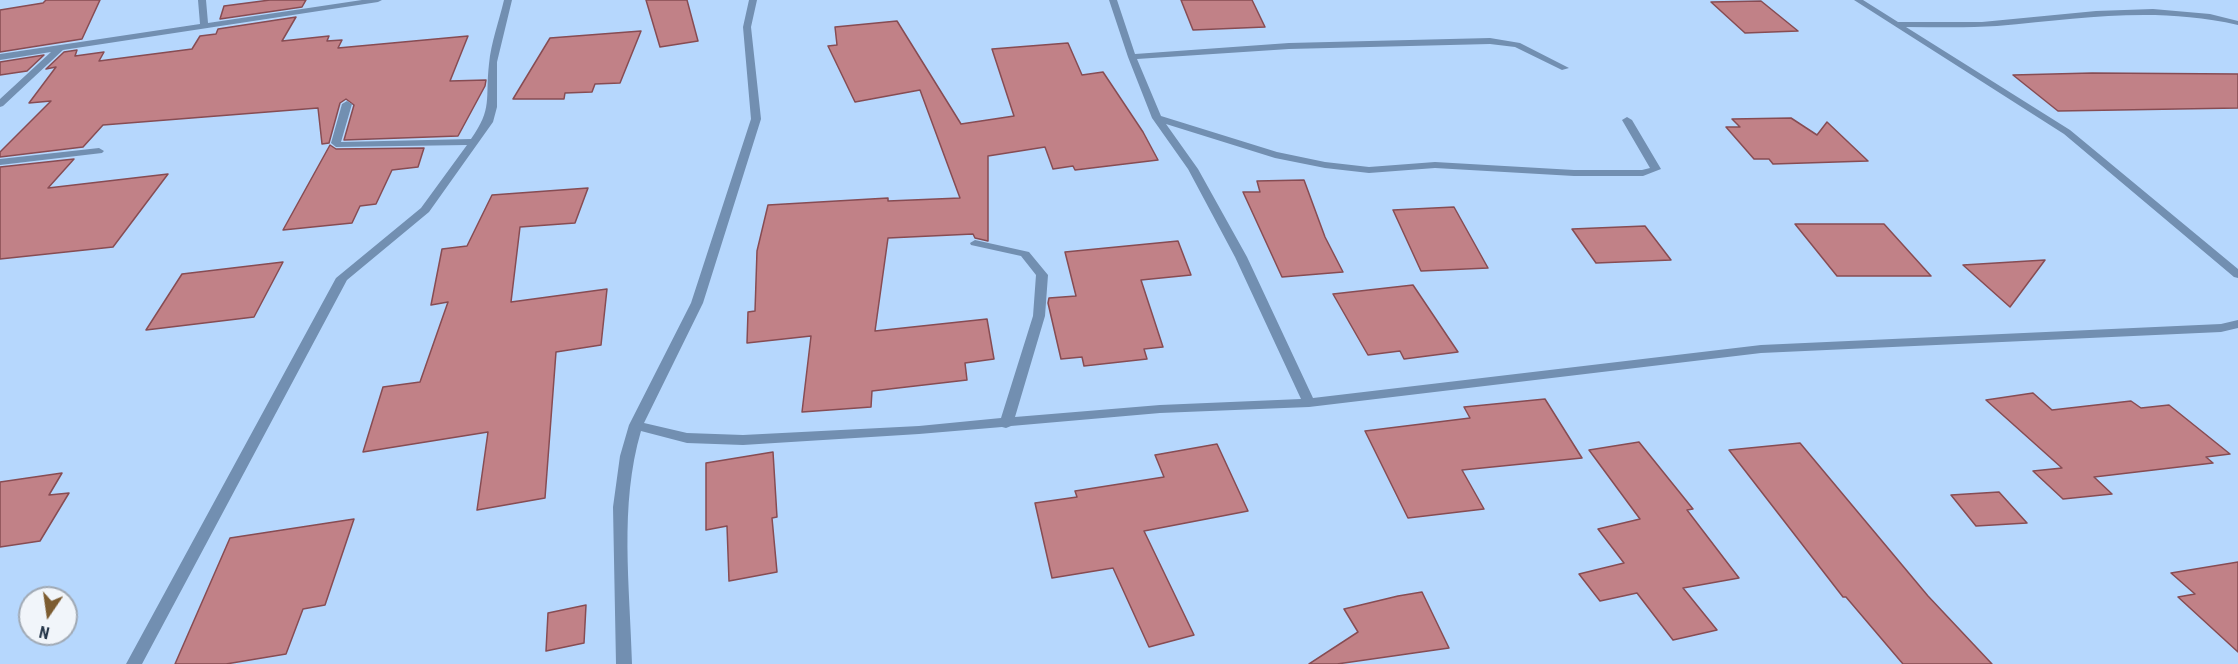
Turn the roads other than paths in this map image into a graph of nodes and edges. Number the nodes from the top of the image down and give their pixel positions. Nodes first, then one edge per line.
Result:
1 (202, 0) edge
2 (378, 0) edge
3 (508, 0) edge
4 (753, 0) edge
5 (1113, 0) edge
6 (1858, 0) edge
7 (2238, 23) edge
8 (1895, 24) junction
9 (204, 27) junction
10 (60, 48) junction
11 (0, 57) edge
12 (1132, 57) junction
13 (1565, 68) dead end
14 (0, 104) edge
15 (347, 104) dead end
16 (1157, 118) junction
17 (1627, 120) dead end
18 (475, 142) junction
19 (99, 151) dead end
20 (0, 162) edge
21 (975, 243) dead end
22 (2238, 275) edge
23 (2238, 324) edge
24 (1309, 403) junction
25 (1006, 423) junction
26 (636, 425) junction
27 (134, 664) edge
28 (624, 664) edge

1 - 9 street
2 - 9 street
3 - 18 street
4 - 26 street
5 - 12 street
6 - 8 street
7 - 8 street
8 - 22 street
9 - 10 street
10 - 11 street
10 - 14 street
12 - 13 street
12 - 16 street
15 - 18 street
16 - 17 street
16 - 24 street
18 - 27 street
19 - 20 street
21 - 25 street
23 - 24 street
24 - 25 street
25 - 26 street
26 - 28 street

